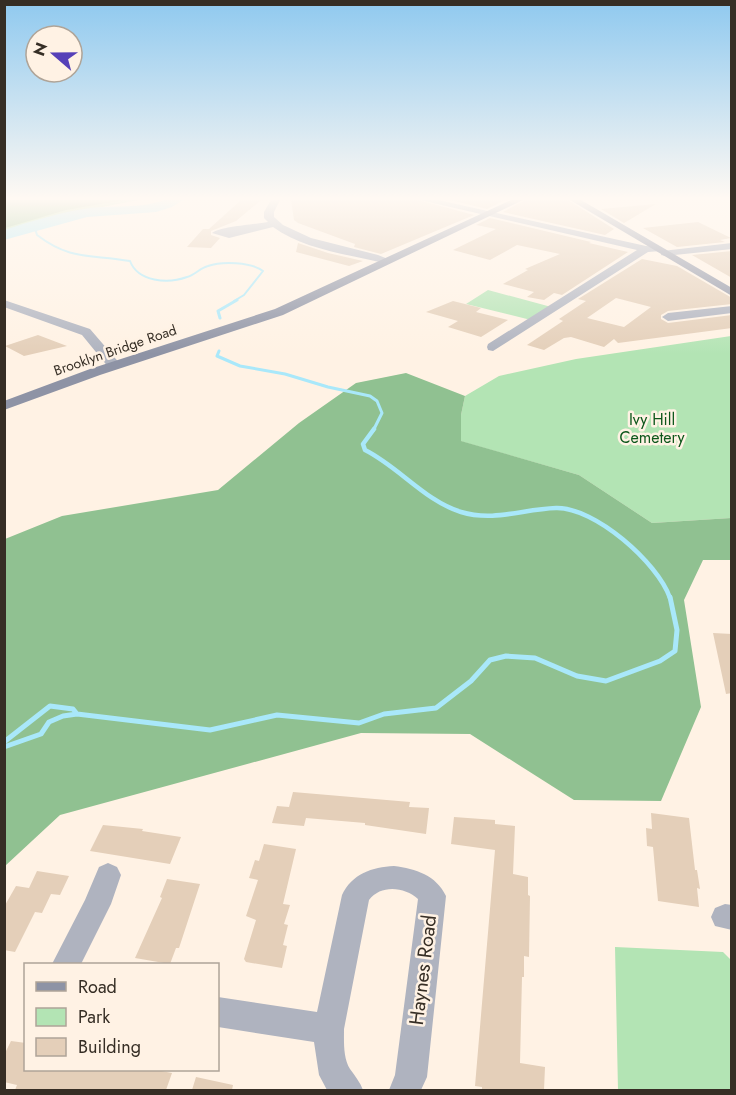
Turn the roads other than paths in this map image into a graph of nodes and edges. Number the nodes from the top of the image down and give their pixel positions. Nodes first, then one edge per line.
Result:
1 (352, 251) edge
2 (409, 251) edge
3 (654, 251) edge
4 (658, 251) edge
5 (388, 261) junction
6 (732, 293) edge
7 (4, 303) edge
8 (732, 309) edge
9 (668, 317) dead end
10 (493, 346) dead end
11 (114, 365) junction
12 (4, 406) edge
13 (108, 875) dead end
14 (67, 963) edge
15 (219, 1012) edge
16 (329, 1029) junction
17 (347, 1090) edge
18 (405, 1090) edge

1 - 5 street
2 - 5 street, Brooklyn Bridge Road
3 - 10 street
4 - 6 street
5 - 11 street, Brooklyn Bridge Road
7 - 11 street
8 - 9 street
11 - 12 street, Brooklyn Bridge Road
13 - 14 street
15 - 16 street
16 - 17 street, Haynes Road
16 - 18 street, Haynes Road

